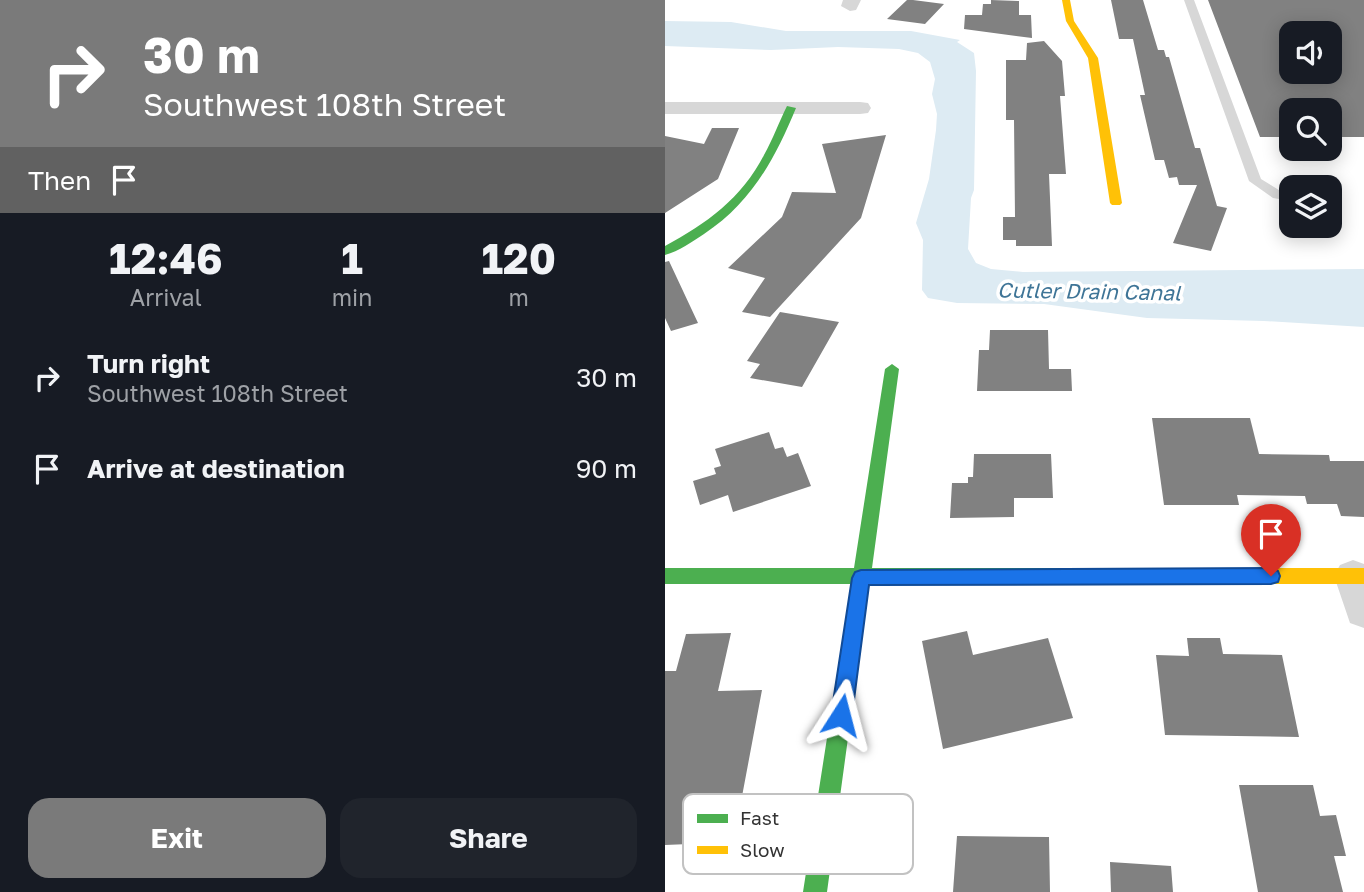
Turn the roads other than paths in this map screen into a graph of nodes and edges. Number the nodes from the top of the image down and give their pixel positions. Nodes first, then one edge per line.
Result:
1 (1066, 0) edge
2 (1189, 0) edge
3 (665, 108) edge
4 (791, 108) junction
5 (860, 108) dead end
6 (1279, 195) edge
7 (1115, 203) dead end
8 (665, 251) edge
9 (893, 369) dead end
10 (665, 576) edge
11 (861, 578) junction
12 (1360, 587) edge
13 (829, 794) edge
14 (818, 874) edge
15 (815, 892) edge

1 - 7 street
2 - 6 lane
3 - 4 street
4 - 5 street
4 - 8 street
9 - 11 street
10 - 11 street
11 - 12 street
11 - 13 street
14 - 15 street

